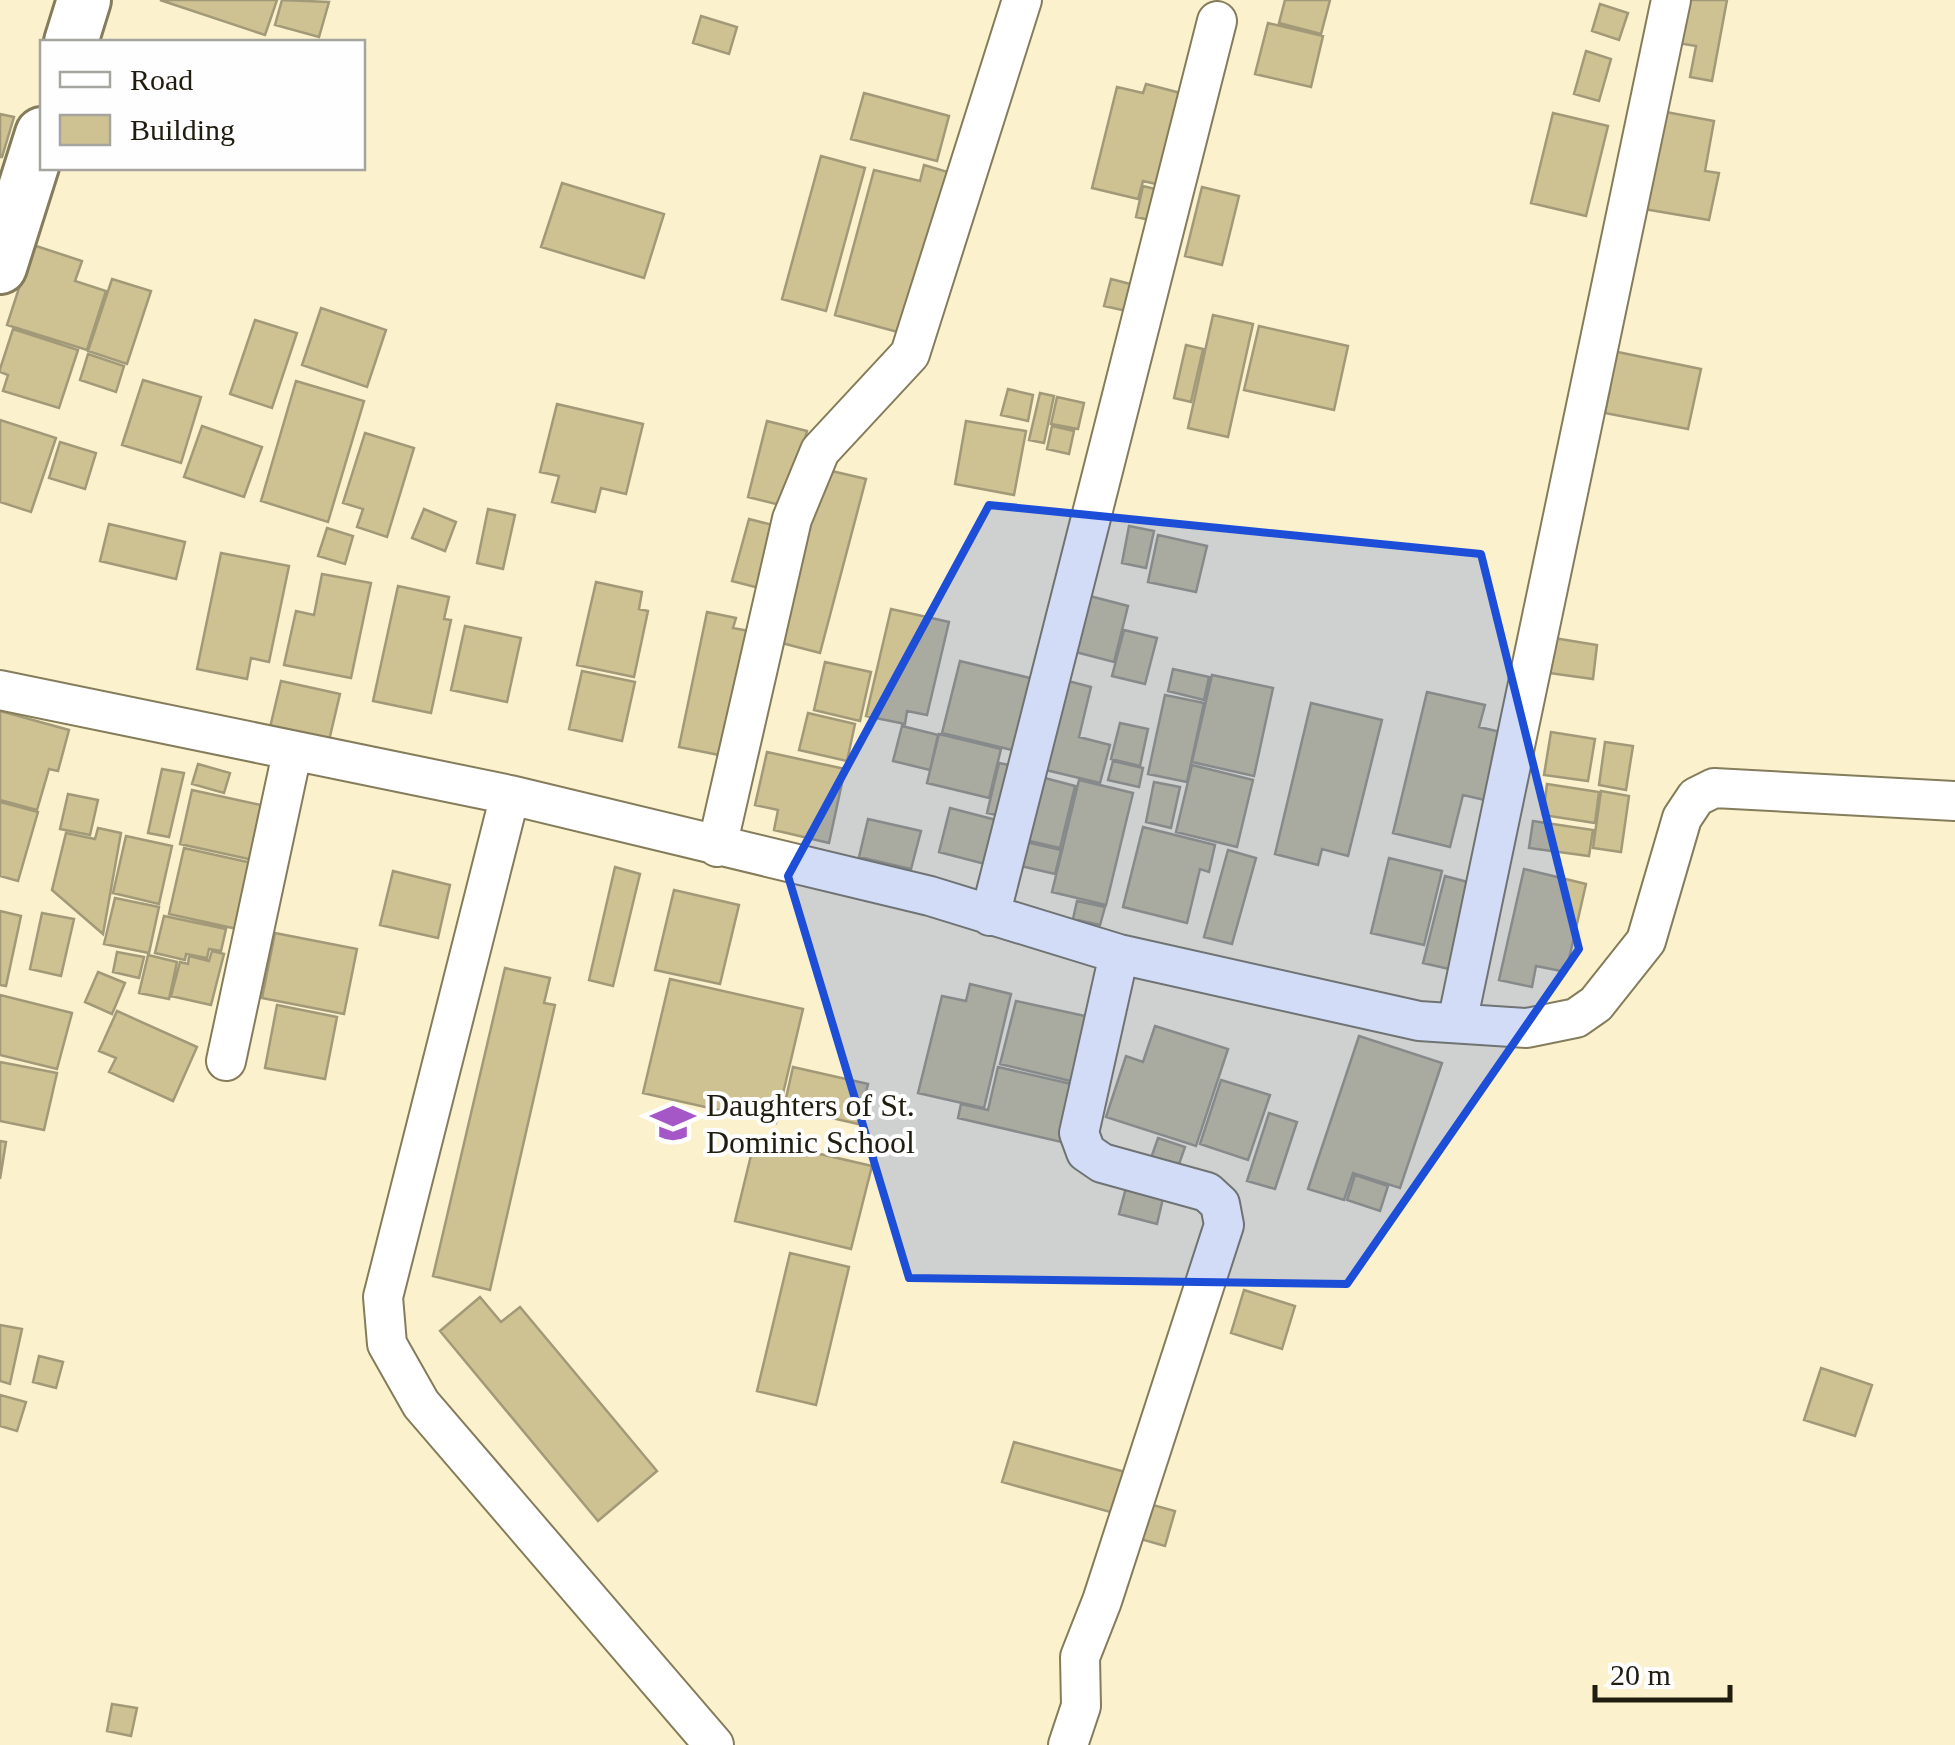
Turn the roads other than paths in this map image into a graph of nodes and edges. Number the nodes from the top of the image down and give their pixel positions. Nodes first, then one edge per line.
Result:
1 (84, 0) edge
2 (1022, 0) edge
3 (1670, 0) edge
4 (1217, 21) dead end
5 (71, 40) edge
6 (40, 140) edge
7 (0, 267) edge
8 (0, 690) edge
9 (292, 753) junction
10 (510, 795) junction
11 (1955, 802) edge
12 (718, 846) junction
13 (990, 916) junction
14 (1119, 954) junction
15 (1457, 1023) junction
16 (226, 1061) dead end
17 (714, 1745) edge
18 (1068, 1745) edge

1 - 5 street
2 - 12 street
3 - 15 street
4 - 13 street
6 - 7 street
8 - 9 street
9 - 10 street
9 - 16 street
10 - 12 street
10 - 17 street
11 - 15 street
12 - 13 street
13 - 14 street
14 - 15 street
14 - 18 street

